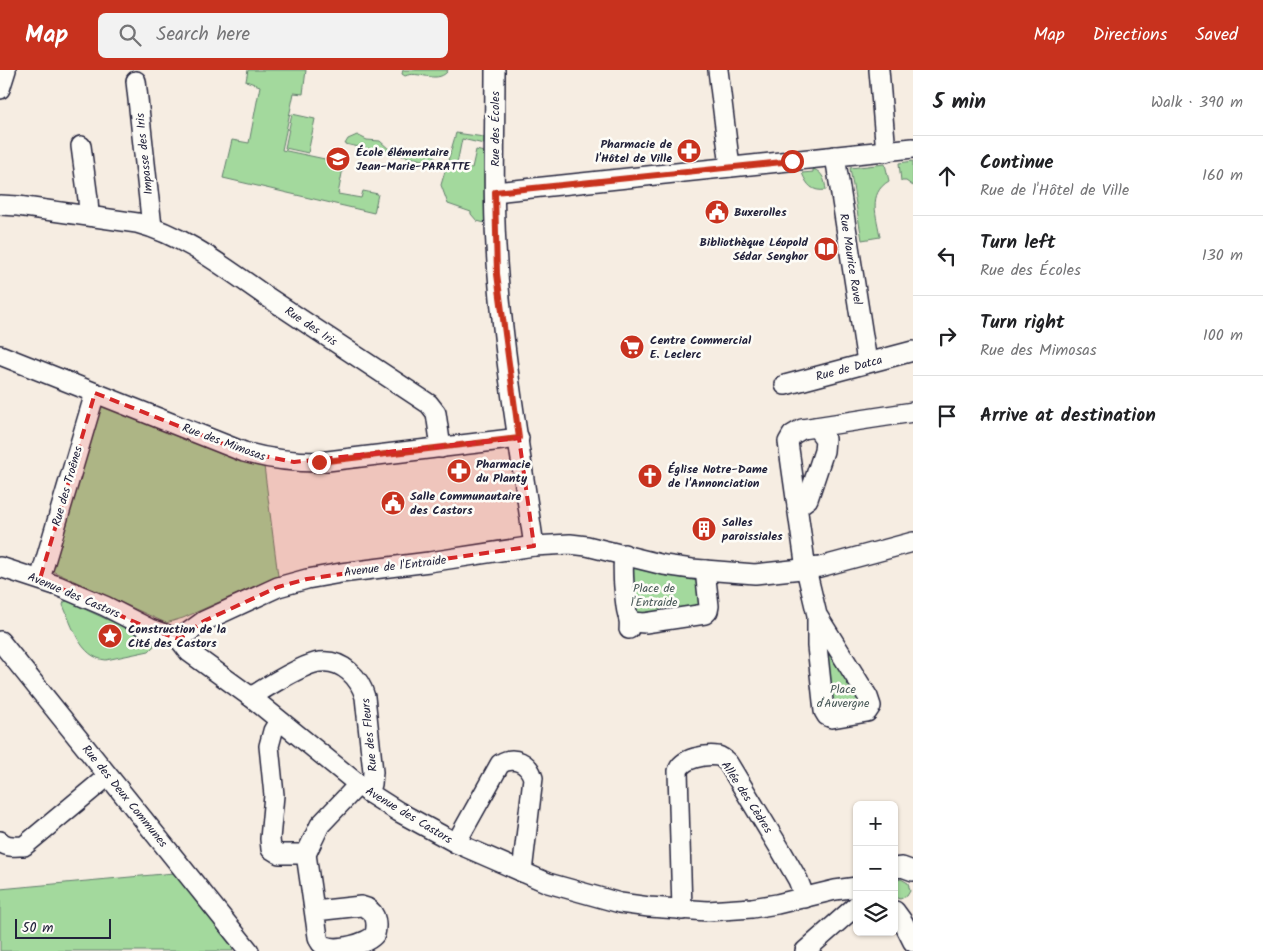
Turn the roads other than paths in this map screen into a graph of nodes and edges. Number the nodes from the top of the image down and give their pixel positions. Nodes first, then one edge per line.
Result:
1 (6, 70) edge
2 (495, 70) edge
3 (718, 70) edge
4 (879, 70) edge
5 (136, 81) dead end
6 (0, 89) edge
7 (81, 146) dead end
8 (913, 148) edge
9 (886, 152) junction
10 (835, 156) junction
11 (730, 167) junction
12 (495, 192) junction
13 (0, 205) edge
14 (89, 216) junction
15 (152, 227) junction
16 (913, 351) edge
17 (0, 355) edge
18 (867, 362) junction
19 (785, 385) dead end
20 (95, 393) junction
21 (910, 413) edge
22 (816, 427) junction
23 (519, 438) junction
24 (441, 448) junction
25 (797, 507) junction
26 (913, 542) edge
27 (534, 546) junction
28 (624, 554) junction
29 (0, 567) edge
30 (806, 569) junction
31 (705, 570) junction
32 (40, 579) junction
33 (817, 615) junction
34 (179, 639) junction
35 (0, 641) edge
36 (251, 697) junction
37 (279, 720) junction
38 (108, 776) junction
39 (364, 789) junction
40 (0, 841) edge
41 (456, 844) junction
42 (306, 854) junction
43 (522, 872) junction
44 (853, 882) edge
45 (853, 888) edge
46 (835, 890) junction
47 (809, 897) junction
48 (853, 908) edge
49 (901, 909) edge
50 (682, 910) junction
51 (315, 911) dead end
52 (838, 921) junction
53 (853, 921) edge
54 (913, 942) edge
55 (248, 951) edge
56 (805, 951) edge
57 (814, 951) edge

1 - 6 street
2 - 12 street, Rue des Écoles
3 - 11 street
4 - 9 street
5 - 15 street, Impasse des Iris
7 - 14 street
8 - 9 street
9 - 10 street
10 - 11 street
10 - 18 street, Rue Maurice Ravel
11 - 12 street
12 - 23 street, Rue des Écoles
13 - 14 street, Rue des Iris
14 - 15 street, Rue des Iris
15 - 24 street, Rue des Iris
16 - 18 street, Rue de Datca
17 - 20 street, Rue des Mimosas
18 - 19 street, Rue de Datca
20 - 24 street, Rue des Mimosas
20 - 32 street, Rue des Troênes
21 - 22 street
22 - 25 street
22 - 25 street
23 - 24 street, Rue des Mimosas
23 - 27 street, Rue des Écoles
25 - 30 street
26 - 30 street, Avenue de l'Entraide
27 - 28 street, Avenue de l'Entraide
27 - 34 street, Avenue de l'Entraide
28 - 31 street, Avenue de l'Entraide
28 - 31 street
29 - 32 street, Avenue des Castors
30 - 31 street, Avenue de l'Entraide
30 - 33 street
32 - 34 street, Avenue des Castors
33 - 33 street
34 - 36 street, Avenue des Castors
35 - 38 street, Rue des Deux Communes
36 - 37 street, Avenue des Castors
36 - 39 street, Rue des Fleurs
37 - 39 street, Avenue des Castors
37 - 42 street
38 - 40 street
38 - 55 street, Rue des Deux Communes
39 - 41 street, Avenue des Castors
39 - 42 street
41 - 43 street, Avenue des Castors
41 - 43 street
42 - 51 street
43 - 50 street, Avenue des Castors
44 - 46 street, Avenue des Castors
45 - 46 street, Avenue des Castors
46 - 47 street, Avenue des Castors
47 - 50 street, Avenue des Castors
47 - 50 street, Allée des Cèdres
47 - 52 street
48 - 52 street
49 - 54 street
52 - 56 street
53 - 57 street

